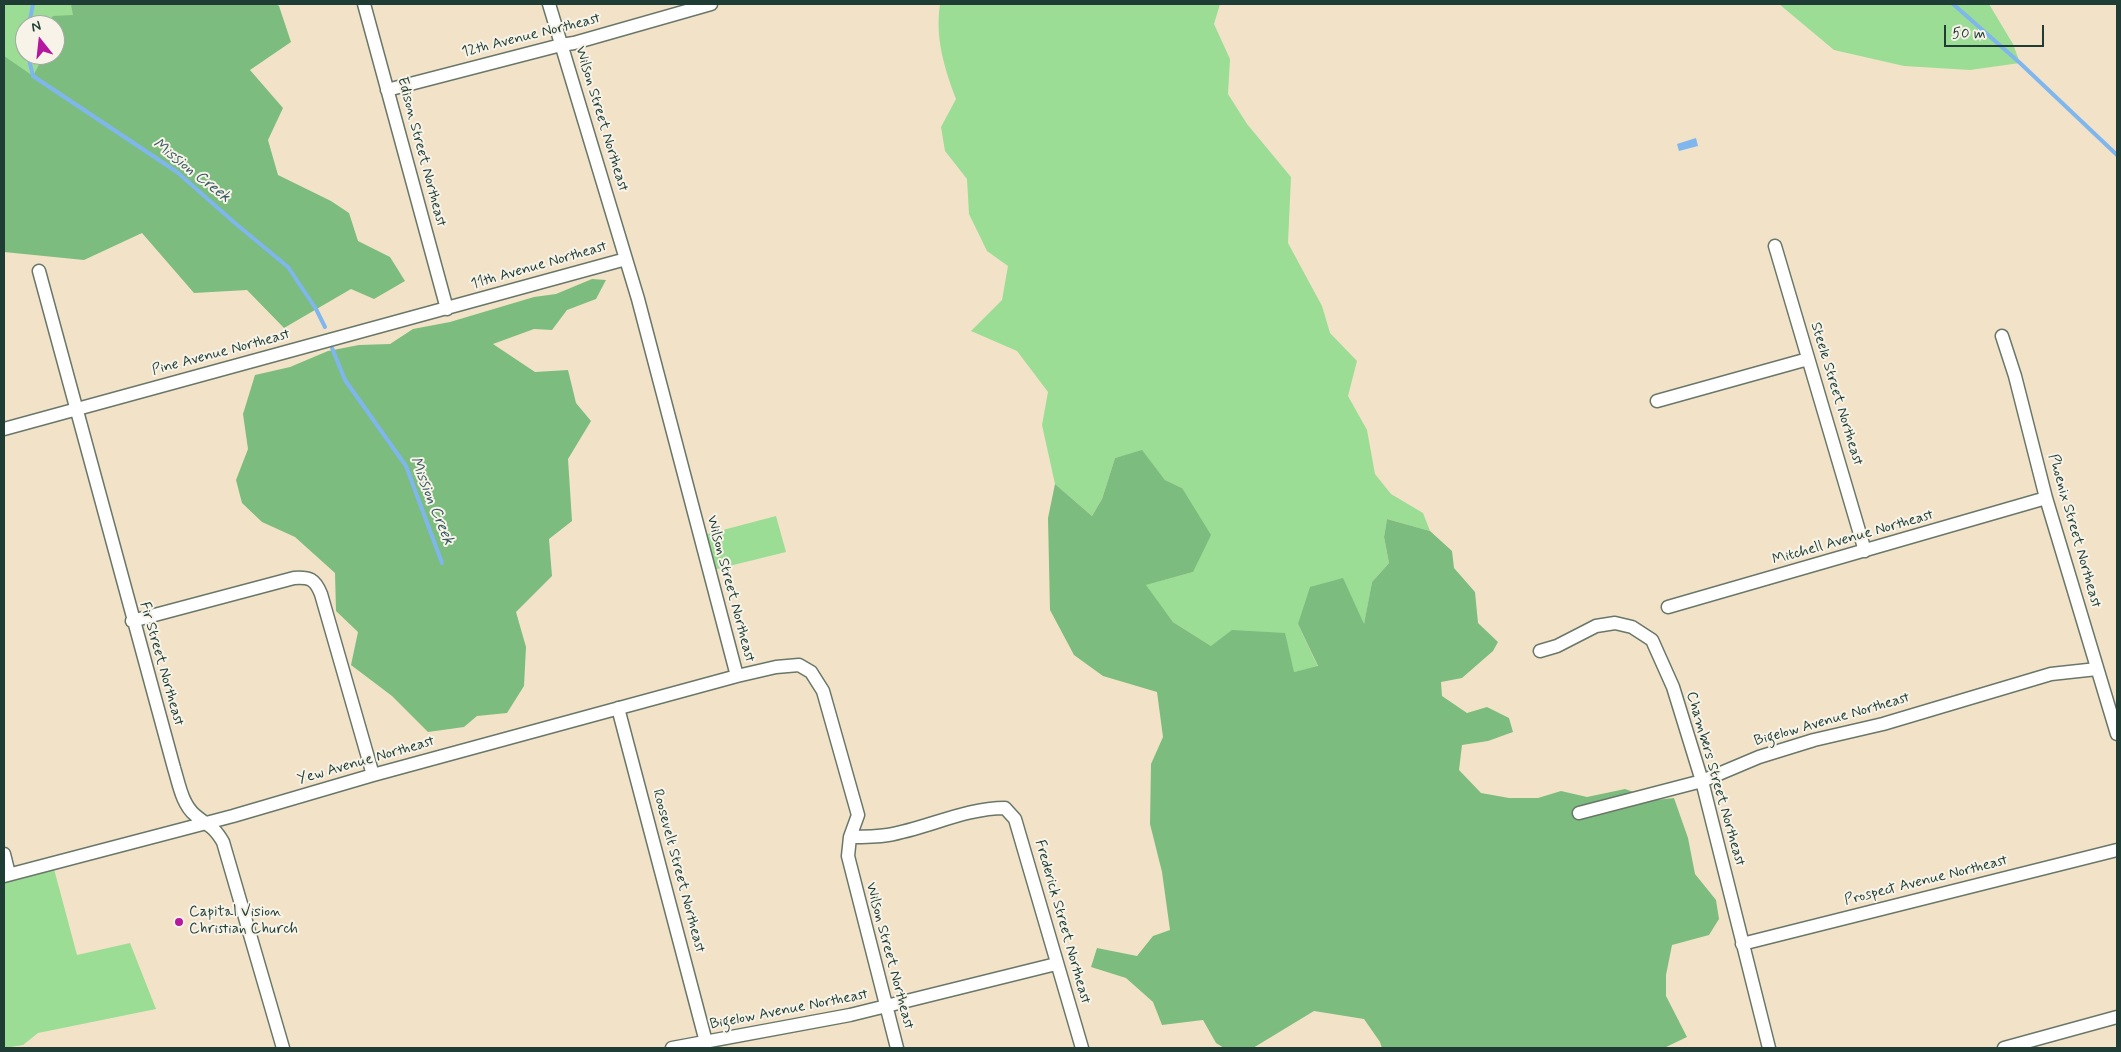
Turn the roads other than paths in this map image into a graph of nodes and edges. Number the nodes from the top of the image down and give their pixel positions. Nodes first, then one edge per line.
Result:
1 (364, 4) edge
2 (549, 4) edge
3 (711, 4) edge
4 (561, 44) junction
5 (387, 90) junction
6 (622, 244) joint
7 (1775, 246) dead end
8 (626, 258) junction
9 (39, 271) dead end
10 (447, 308) junction
11 (2002, 336) dead end
12 (1808, 359) junction
13 (1657, 401) dead end
14 (76, 409) junction
15 (4, 429) edge
16 (2046, 498) junction
17 (1865, 551) junction
18 (1668, 607) dead end
19 (132, 621) junction
20 (1540, 651) dead end
21 (2097, 669) junction
22 (737, 676) junction
23 (618, 708) junction
24 (2117, 734) edge
25 (373, 775) junction
26 (1702, 781) junction
27 (1579, 813) dead end
28 (205, 822) junction
29 (850, 837) junction
30 (2117, 850) edge
31 (4, 854) edge
32 (7, 875) edge
33 (1742, 944) junction
34 (1056, 964) junction
35 (885, 1008) junction
36 (2117, 1017) edge
37 (706, 1042) junction
38 (283, 1048) edge
39 (672, 1048) edge
40 (896, 1048) edge
41 (1082, 1048) edge
42 (1769, 1048) edge
43 (2004, 1048) edge

1 - 5 street, Edison Street Northeast
2 - 4 street, Wilson Street Northeast
3 - 4 street, 12th Avenue Northeast
4 - 5 street, 12th Avenue Northeast
4 - 6 street, Wilson Street Northeast
5 - 10 street, Edison Street Northeast
6 - 8 street, 11th Avenue Northeast
7 - 12 street, Steele Street Northeast
8 - 10 street, 11th Avenue Northeast
8 - 22 street, Wilson Street Northeast
9 - 14 street, Fir Street Northeast
10 - 14 street, Pine Avenue Northeast
11 - 16 street, Phoenix Street Northeast
12 - 13 street
12 - 17 street, Steele Street Northeast
14 - 15 street, Pine Avenue Northeast
14 - 19 street, Fir Street Northeast
16 - 17 street, Mitchell Avenue Northeast
16 - 21 street, Phoenix Street Northeast
17 - 18 street, Mitchell Avenue Northeast
19 - 25 street
19 - 28 street, Fir Street Northeast
20 - 26 street, Chambers Street Northeast
21 - 24 street, Phoenix Street Northeast
21 - 26 street, Bigelow Avenue Northeast
22 - 23 street, Yew Avenue Northeast
22 - 29 street, Wilson Street Northeast
23 - 25 street, Yew Avenue Northeast
23 - 37 street, Roosevelt Street Northeast
25 - 28 street, Yew Avenue Northeast
26 - 27 street, Bigelow Avenue Northeast
26 - 33 street, Chambers Street Northeast
28 - 32 street, Yew Avenue Northeast
28 - 38 street, Fir Street Northeast
29 - 34 street, Frederick Street Northeast
29 - 35 street, Wilson Street Northeast
30 - 33 street, Prospect Avenue Northeast
31 - 32 street
33 - 42 street, Chambers Street Northeast
34 - 35 street, Bigelow Avenue Northeast
34 - 41 street, Frederick Street Northeast
35 - 37 street, Bigelow Avenue Northeast
35 - 40 street, Wilson Street Northeast
36 - 43 street
37 - 39 street, Bigelow Avenue Northeast

